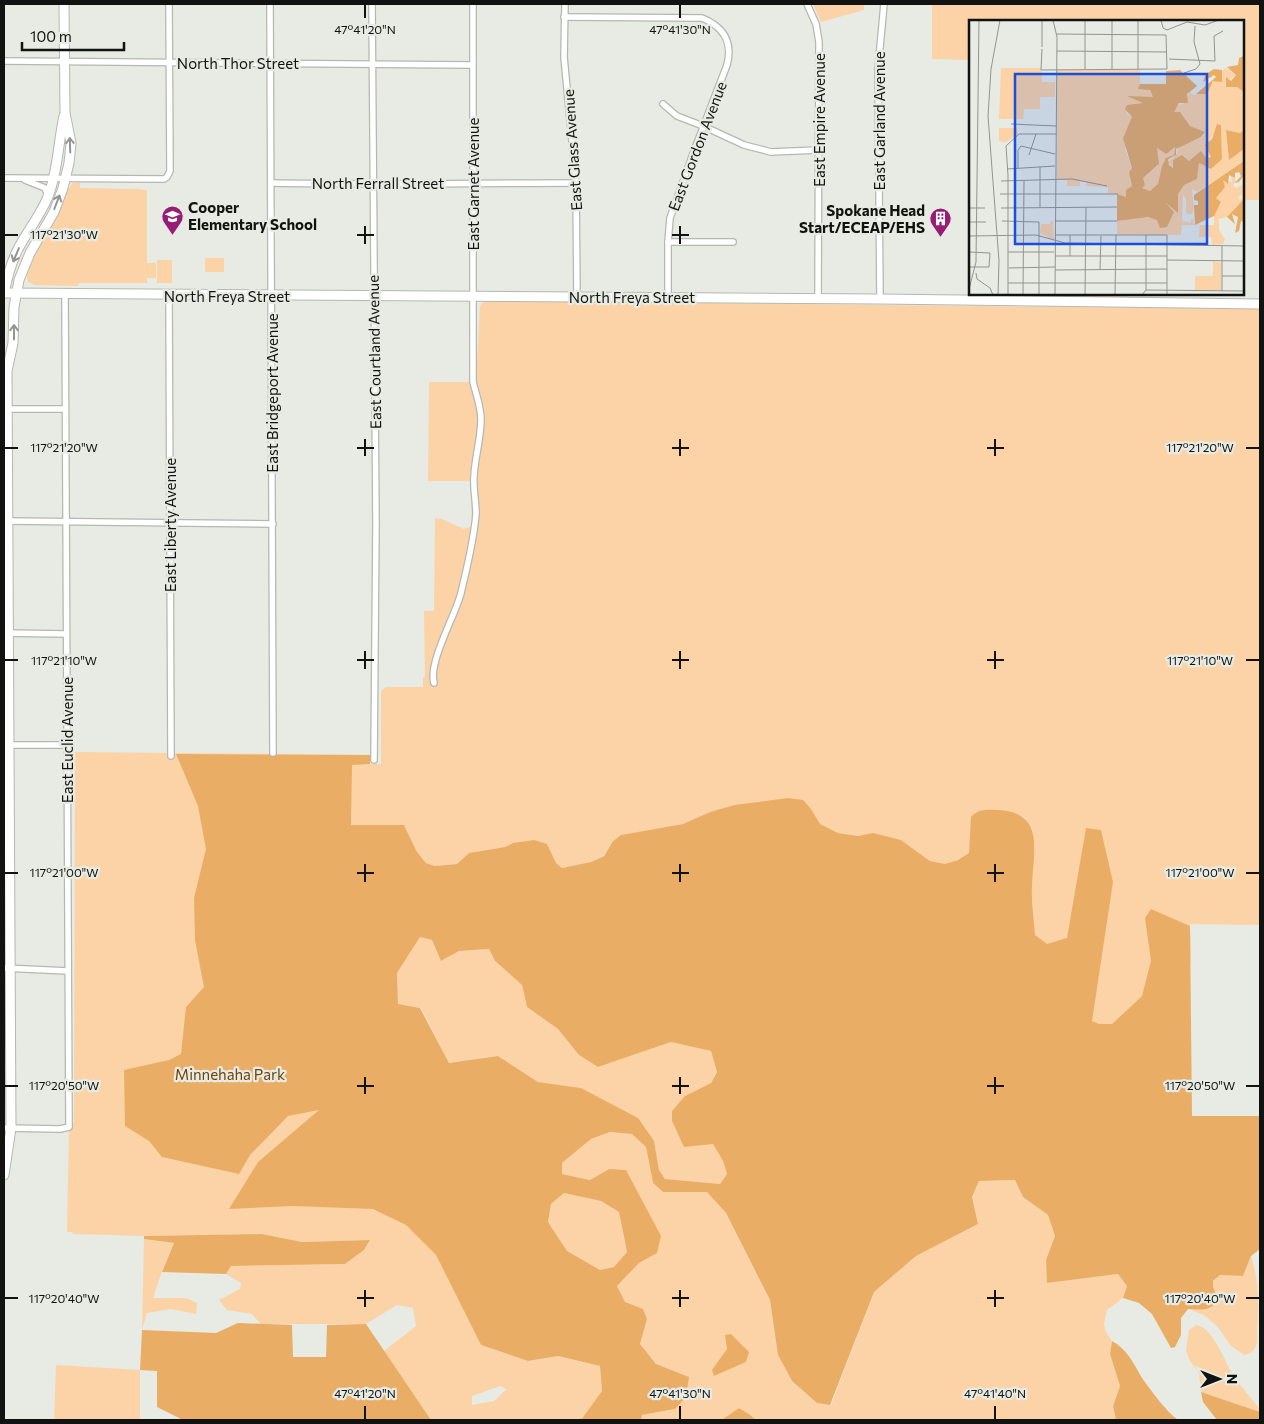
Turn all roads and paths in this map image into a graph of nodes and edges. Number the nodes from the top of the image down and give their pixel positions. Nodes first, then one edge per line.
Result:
1 (64, 4) edge
2 (169, 4) edge
3 (270, 4) edge
4 (372, 4) edge
5 (472, 4) edge
6 (565, 4) edge
7 (807, 4) edge
8 (884, 4) edge
9 (564, 17) junction
10 (4, 62) edge
11 (65, 62) junction
12 (169, 63) junction
13 (270, 64) junction
14 (371, 64) junction
15 (472, 65) junction
16 (663, 104) dead end
17 (65, 113) junction
18 (703, 126) junction
19 (818, 150) junction
20 (4, 178) edge
21 (20, 178) junction
22 (54, 178) junction
23 (66, 178) junction
24 (474, 182) junction
25 (271, 183) junction
26 (576, 184) junction
27 (372, 185) junction
28 (48, 196) junction
29 (668, 242) junction
30 (733, 242) dead end
31 (4, 293) edge
32 (16, 293) junction
33 (65, 293) junction
34 (169, 295) junction
35 (271, 296) junction
36 (373, 296) junction
37 (472, 296) junction
38 (577, 297) junction
39 (668, 298) junction
40 (818, 299) junction
41 (880, 299) junction
42 (1260, 304) edge
43 (4, 354) edge
44 (8, 371) junction
45 (6, 409) edge
46 (65, 409) junction
47 (6, 521) edge
48 (66, 522) junction
49 (170, 523) junction
50 (273, 524) junction
51 (6, 633) edge
52 (66, 634) junction
53 (434, 683) dead end
54 (7, 745) edge
55 (67, 745) junction
56 (273, 753) dead end
57 (171, 756) dead end
58 (374, 760) dead end
59 (7, 968) edge
60 (68, 971) junction
61 (7, 1128) edge
62 (4, 1175) edge

1 - 11 main road
2 - 12 street
3 - 13 street, East Bridgeport Avenue
4 - 14 street, East Courtland Avenue
5 - 15 street, East Garnet Avenue
6 - 9 street, East Glass Avenue
7 - 19 street, East Empire Avenue
8 - 41 street, East Garland Avenue
9 - 18 street, East Gordon Avenue
9 - 26 street, East Glass Avenue
10 - 11 street, North Thor Street
11 - 12 street, North Thor Street
11 - 17 main road
12 - 13 street, North Thor Street
12 - 23 street
13 - 14 street, North Thor Street
13 - 25 street, East Bridgeport Avenue
14 - 15 street, North Thor Street
14 - 27 street, East Courtland Avenue
15 - 24 street, East Garnet Avenue
16 - 18 street
17 - 22 main road
23 -> 17 main road
18 - 19 street
18 - 29 street, East Gordon Avenue
19 - 40 street, East Empire Avenue
20 - 21 street
21 - 22 street
21 - 28 street
22 - 23 street
22 - 28 main road
32 -> 23 main road
24 - 26 street, North Ferrall Street
24 - 27 street, North Ferrall Street
24 - 37 street, East Garnet Avenue
25 - 27 street, North Ferrall Street
25 - 35 street, East Bridgeport Avenue
26 - 38 street, East Glass Avenue
27 - 36 street, East Courtland Avenue
28 -> 31 main road
29 - 30 street
29 - 39 street, East Gordon Avenue
31 - 32 main road, North Freya Street
32 - 33 main road, North Freya Street
44 -> 32 main road
33 - 34 main road, North Freya Street
33 - 46 street, East Euclid Avenue
34 - 35 main road, North Freya Street
34 - 49 street, East Liberty Avenue
35 - 36 main road, North Freya Street
35 - 50 street, East Bridgeport Avenue
36 - 37 main road, North Freya Street
36 - 58 street, East Courtland Avenue
37 - 38 main road, North Freya Street
37 - 53 street, East Garnet Avenue
38 - 39 main road, North Freya Street
39 - 40 main road, North Freya Street
40 - 41 main road, North Freya Street
41 - 42 main road, North Freya Street
43 - 44 main road
44 - 45 main road
45 - 46 street
45 - 47 main road
46 - 48 street, East Euclid Avenue
47 - 48 street
47 - 51 main road
48 - 49 street
48 - 52 street, East Euclid Avenue
49 - 50 street
49 - 57 street, East Liberty Avenue
50 - 56 street, East Bridgeport Avenue
51 - 52 street
51 - 54 main road
52 - 55 street, East Euclid Avenue
54 - 55 street
54 - 59 main road
55 - 60 street, East Euclid Avenue
59 - 60 street
59 - 61 main road
60 - 61 street, East Euclid Avenue
61 - 62 main road

